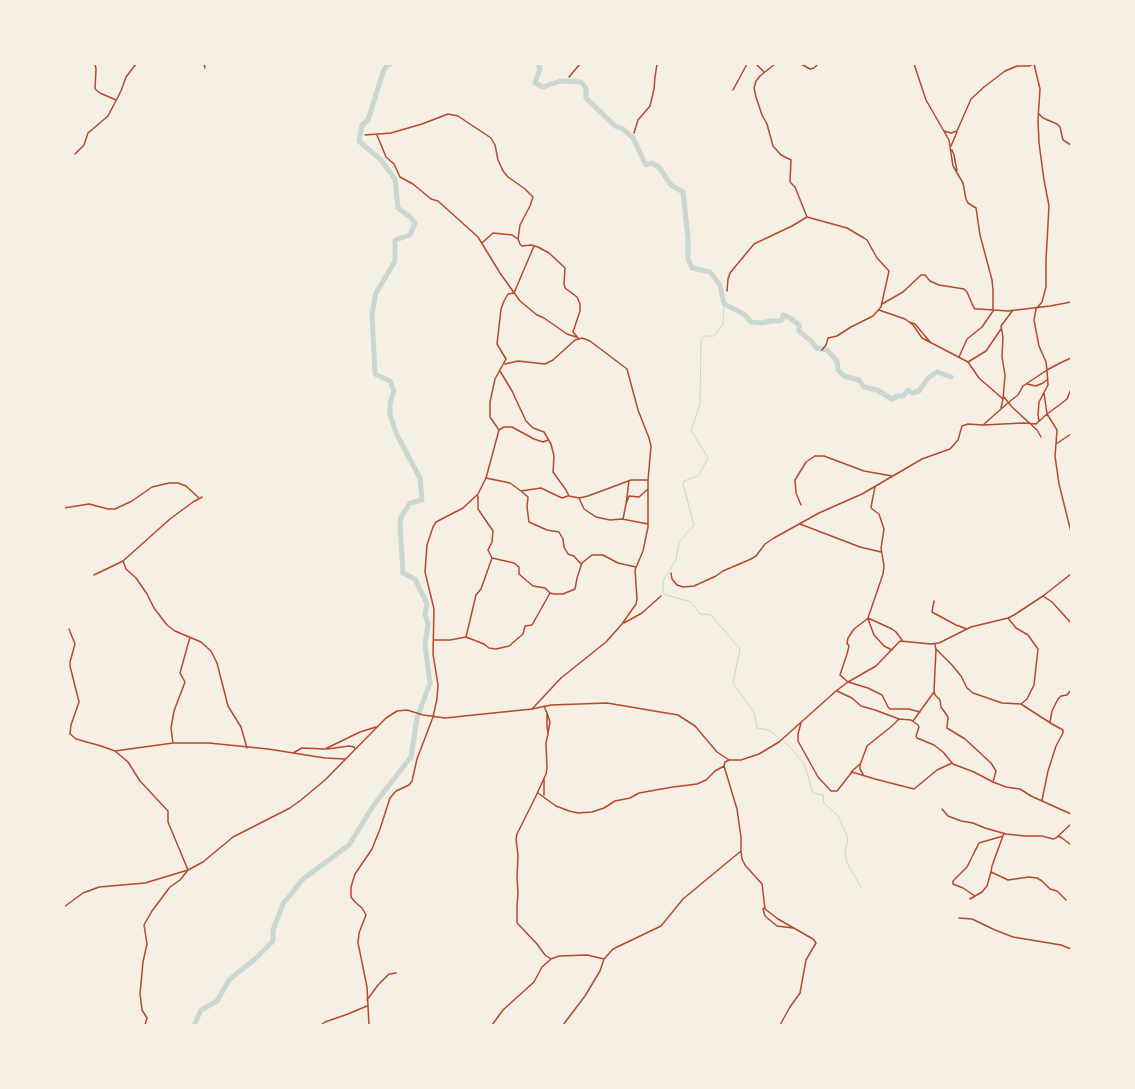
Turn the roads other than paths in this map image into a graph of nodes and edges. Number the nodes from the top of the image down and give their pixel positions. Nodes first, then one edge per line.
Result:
1 (95, 64) edge
2 (136, 64) edge
3 (204, 64) edge
4 (580, 64) edge
5 (657, 64) edge
6 (747, 64) edge
7 (756, 64) edge
8 (775, 64) edge
9 (801, 64) edge
10 (818, 64) edge
11 (914, 64) edge
12 (1033, 64) edge
13 (205, 68) dead end
14 (764, 72) junction
15 (569, 77) dead end
16 (733, 90) dead end
17 (116, 100) junction
18 (1039, 113) junction
19 (944, 131) junction
20 (957, 131) junction
21 (634, 133) dead end
22 (377, 135) junction
23 (365, 136) dead end
24 (1071, 145) edge
25 (951, 147) junction
26 (75, 154) dead end
27 (807, 217) junction
28 (518, 239) junction
29 (482, 243) junction
30 (534, 246) junction
31 (727, 291) dead end
32 (514, 293) junction
33 (1071, 302) edge
34 (882, 304) junction
35 (1036, 308) junction
36 (879, 310) junction
37 (1013, 310) junction
38 (993, 311) junction
39 (1001, 329) junction
40 (576, 337) junction
41 (579, 339) junction
42 (822, 350) dead end
43 (959, 357) junction
44 (1071, 358) edge
45 (968, 362) junction
46 (504, 364) junction
47 (1048, 370) junction
48 (500, 371) junction
49 (1048, 380) junction
50 (1027, 384) junction
51 (1071, 389) edge
52 (1044, 392) junction
53 (1004, 398) junction
54 (1008, 402) junction
55 (1000, 410) junction
56 (1047, 414) junction
57 (1039, 421) junction
58 (1030, 424) junction
59 (983, 425) junction
60 (499, 430) junction
61 (1071, 434) edge
62 (1041, 437) dead end
63 (548, 440) junction
64 (1056, 444) junction
65 (892, 476) junction
66 (486, 478) junction
67 (629, 480) junction
68 (648, 480) junction
69 (876, 486) junction
70 (648, 489) junction
71 (522, 491) junction
72 (478, 494) junction
73 (569, 496) junction
74 (202, 497) dead end
75 (199, 498) junction
76 (578, 498) junction
77 (626, 504) junction
78 (801, 505) dead end
79 (64, 508) edge
80 (622, 519) junction
81 (648, 524) junction
82 (800, 524) junction
83 (1071, 532) edge
84 (881, 552) junction
85 (492, 558) junction
86 (123, 561) junction
87 (581, 564) junction
88 (636, 567) junction
89 (671, 573) dead end
90 (1071, 574) edge
91 (94, 575) dead end
92 (550, 593) junction
93 (661, 596) dead end
94 (1043, 596) junction
95 (934, 601) dead end
96 (1008, 618) junction
97 (869, 620) junction
98 (1071, 623) edge
99 (622, 624) junction
100 (69, 629) dead end
101 (967, 629) junction
102 (190, 637) junction
103 (466, 637) junction
104 (433, 640) junction
105 (902, 640) junction
106 (935, 644) junction
107 (936, 649) junction
108 (892, 650) junction
109 (848, 682) junction
110 (1071, 690) edge
111 (836, 691) junction
112 (934, 691) junction
113 (1023, 704) junction
114 (544, 706) junction
115 (532, 708) junction
116 (920, 712) junction
117 (433, 717) junction
118 (898, 719) junction
119 (802, 721) junction
120 (913, 721) junction
121 (1050, 722) junction
122 (378, 726) junction
123 (173, 743) junction
124 (247, 748) junction
125 (325, 749) junction
126 (355, 749) junction
127 (115, 751) junction
128 (293, 753) junction
129 (345, 759) junction
130 (729, 760) junction
131 (860, 763) junction
132 (952, 763) junction
133 (724, 766) junction
134 (851, 772) junction
135 (546, 774) junction
136 (863, 775) junction
137 (993, 782) junction
138 (538, 793) junction
139 (544, 796) junction
140 (1042, 801) junction
141 (942, 809) dead end
142 (1071, 814) edge
143 (1071, 824) edge
144 (1004, 833) junction
145 (1003, 836) junction
146 (1058, 836) junction
147 (1071, 845) edge
148 (740, 851) junction
149 (188, 870) junction
150 (991, 872) junction
151 (976, 896) junction
152 (970, 899) dead end
153 (1066, 900) dead end
154 (64, 907) edge
155 (765, 907) junction
156 (958, 918) dead end
157 (794, 928) junction
158 (1071, 949) edge
159 (551, 959) junction
160 (604, 959) junction
161 (396, 972) dead end
162 (367, 1000) junction
163 (368, 1006) junction
164 (145, 1025) edge
165 (321, 1025) edge
166 (369, 1025) edge
167 (492, 1025) edge
168 (563, 1025) edge
169 (780, 1025) edge

1 - 17 street
2 - 17 street
3 - 13 street
4 - 15 street
5 - 21 street
6 - 16 street
7 - 14 street
8 - 14 street
9 - 10 street
11 - 19 street
12 - 18 street
12 - 20 street
14 - 27 street
17 - 26 street
18 - 24 street
18 - 35 street
19 - 20 street
19 - 25 street
20 - 25 street
22 - 23 street
22 - 28 street
22 - 29 street
25 - 38 street
27 - 31 street
27 - 34 street
28 - 29 street
28 - 30 street
29 - 32 street
30 - 32 street
30 - 40 street
32 - 40 street
32 - 46 street
33 - 35 street
34 - 36 street
34 - 38 street
35 - 37 street
35 - 47 street
36 - 42 street
36 - 43 street
37 - 38 street
37 - 39 street
38 - 43 street
39 - 45 street
39 - 53 street
40 - 41 street
41 - 46 street
41 - 68 street
43 - 45 street
44 - 47 street
45 - 53 street
46 - 48 street
47 - 49 street
47 - 50 street
48 - 60 street
48 - 63 street
49 - 50 street
49 - 52 street
50 - 54 street
51 - 56 street
52 - 56 street
52 - 57 street
53 - 54 street
53 - 55 street
54 - 55 street
54 - 58 street
55 - 59 street
56 - 57 street
56 - 64 street
57 - 58 street
58 - 59 street
58 - 62 street
59 - 65 street
60 - 63 street
60 - 66 street
61 - 64 street
63 - 73 street
64 - 83 street
65 - 69 street
65 - 78 street
66 - 71 street
66 - 72 street
67 - 68 street
67 - 76 street
67 - 77 street
68 - 70 street
69 - 82 street
69 - 84 street
70 - 77 street
70 - 81 street
71 - 73 street
71 - 87 street
72 - 85 street
72 - 104 street
73 - 76 street
74 - 75 street
75 - 79 street
75 - 86 street
76 - 80 street
77 - 80 street
80 - 81 street
81 - 88 street
82 - 84 street
82 - 89 street
84 - 97 street
85 - 92 street
85 - 103 street
86 - 91 street
86 - 102 street
87 - 88 street
87 - 92 street
88 - 99 street
90 - 94 street
92 - 103 street
93 - 99 street
94 - 96 street
94 - 98 street
95 - 101 street
96 - 101 street
96 - 113 street
97 - 105 street
97 - 108 street
97 - 109 street
99 - 115 street
100 - 127 street
101 - 106 street
102 - 123 street
102 - 124 street
103 - 104 street
104 - 117 street
105 - 106 street
105 - 108 street
106 - 107 street
107 - 112 street
107 - 113 street
108 - 109 street
109 - 111 street
109 - 116 street
110 - 121 street
111 - 118 street
111 - 119 street
112 - 116 street
112 - 137 street
113 - 121 street
114 - 115 street
114 - 130 street
114 - 135 street
115 - 117 street
116 - 120 street
117 - 122 street
117 - 162 street
118 - 120 street
118 - 131 street
119 - 130 street
119 - 134 street
120 - 132 street
121 - 140 street
122 - 125 street
122 - 126 street
123 - 124 street
123 - 127 street
124 - 128 street
125 - 126 street
125 - 128 street
126 - 129 street
127 - 149 street
128 - 129 street
129 - 149 street
130 - 133 street
131 - 134 street
131 - 136 street
132 - 136 street
132 - 137 street
133 - 139 street
133 - 148 street
134 - 136 street
135 - 138 street
135 - 139 street
137 - 140 street
138 - 139 street
138 - 159 street
140 - 142 street
141 - 144 street
143 - 146 street
144 - 145 street
144 - 146 street
145 - 150 street
145 - 151 street
146 - 147 street
148 - 155 street
148 - 160 street
149 - 154 street
149 - 164 street
150 - 151 street
150 - 153 street
151 - 152 street
155 - 157 street
155 - 157 street
156 - 158 street
157 - 169 street
159 - 160 street
159 - 167 street
160 - 168 street
161 - 162 street
162 - 163 street
163 - 165 street
163 - 166 street

